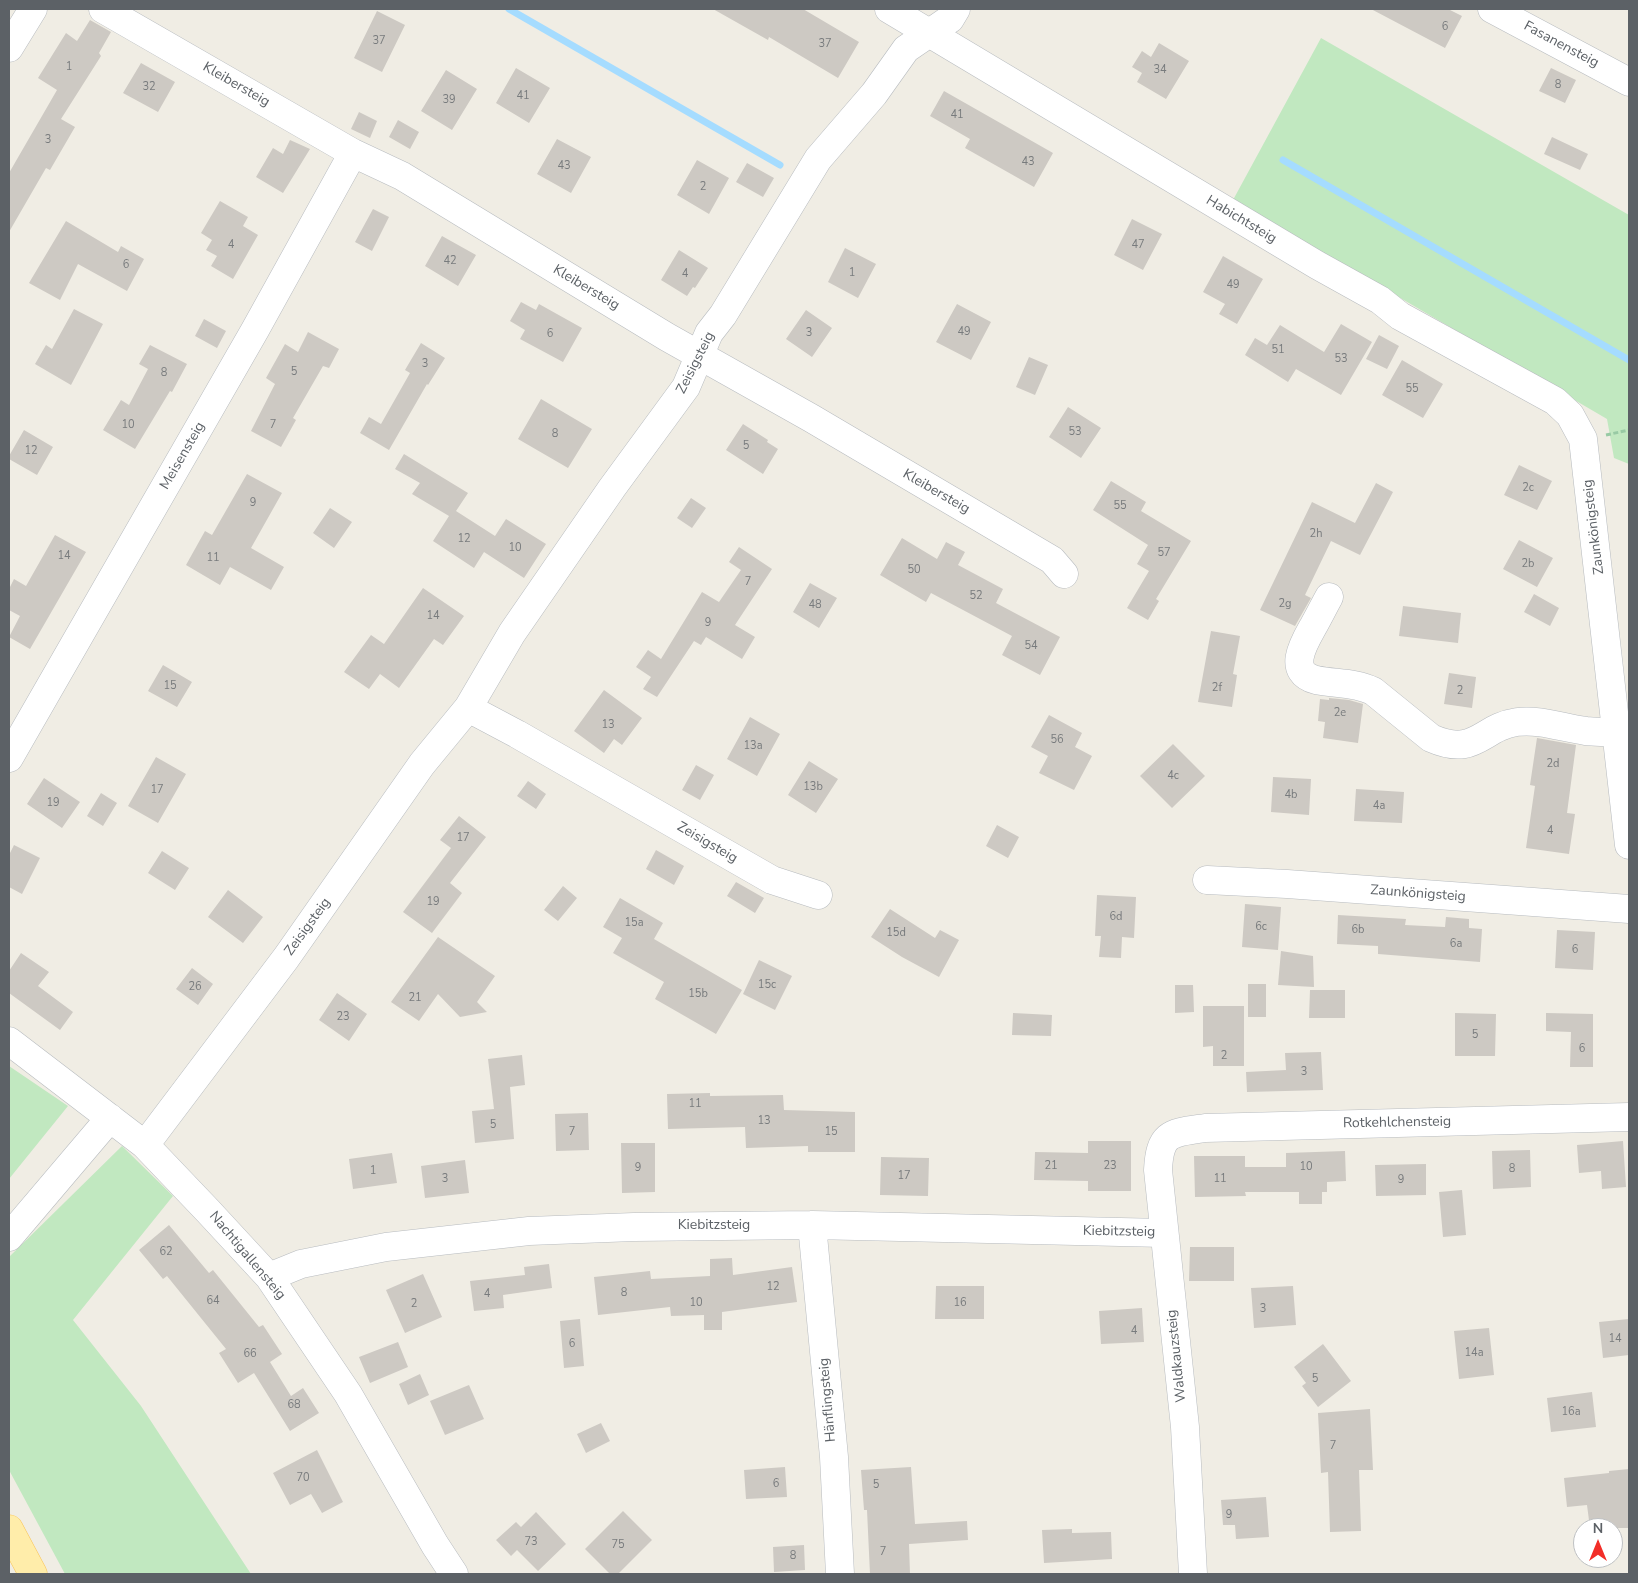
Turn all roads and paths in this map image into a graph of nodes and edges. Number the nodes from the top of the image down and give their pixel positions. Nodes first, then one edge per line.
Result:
1 (33, 9) edge
2 (103, 9) edge
3 (889, 9) edge
4 (956, 9) edge
5 (1492, 9) edge
6 (930, 33) junction
7 (9, 48) edge
8 (1629, 82) edge
9 (353, 153) junction
10 (699, 356) junction
11 (1583, 439) joint
12 (1064, 574) dead end
13 (1329, 597) dead end
14 (468, 708) junction
15 (1616, 733) junction
16 (9, 758) edge
17 (1629, 845) edge
18 (1208, 880) dead end
19 (818, 895) dead end
20 (1629, 910) edge
21 (9, 1042) edge
22 (1629, 1117) edge
23 (110, 1118) junction
24 (1166, 1139) joint
25 (145, 1145) junction
26 (812, 1225) junction
27 (1164, 1233) junction
28 (9, 1237) edge
29 (269, 1278) junction
30 (9, 1529) edge
31 (33, 1574) edge
32 (454, 1574) edge
33 (840, 1574) edge
34 (1193, 1574) edge

1 - 7 street
2 - 9 street, Kleibersteig
3 - 6 street, Habichtsteig
4 - 6 street, Zeisigsteig
5 - 8 street, Fasanensteig
6 - 10 street, Zeisigsteig
6 - 11 street, Habichtsteig
9 - 10 street, Kleibersteig
9 - 16 street, Meisensteig
10 - 12 street, Kleibersteig
10 - 14 street, Zeisigsteig
11 - 15 street, Zaunkönigsteig
13 - 15 street
14 - 19 street, Zeisigsteig
14 - 25 street, Zeisigsteig
15 - 17 street, Zaunkönigsteig
18 - 20 street, Zaunkönigsteig
21 - 23 street, Nachtigallensteig
22 - 24 street, Rotkehlchensteig
23 - 25 street, Nachtigallensteig
23 - 28 street
24 - 27 street, Waldkauzsteig
25 - 29 street, Nachtigallensteig
26 - 27 street, Kiebitzsteig
26 - 29 street, Kiebitzsteig
26 - 33 street, Hänflingsteig
27 - 34 street, Waldkauzsteig
29 - 32 street, Nachtigallensteig
30 - 31 main road

